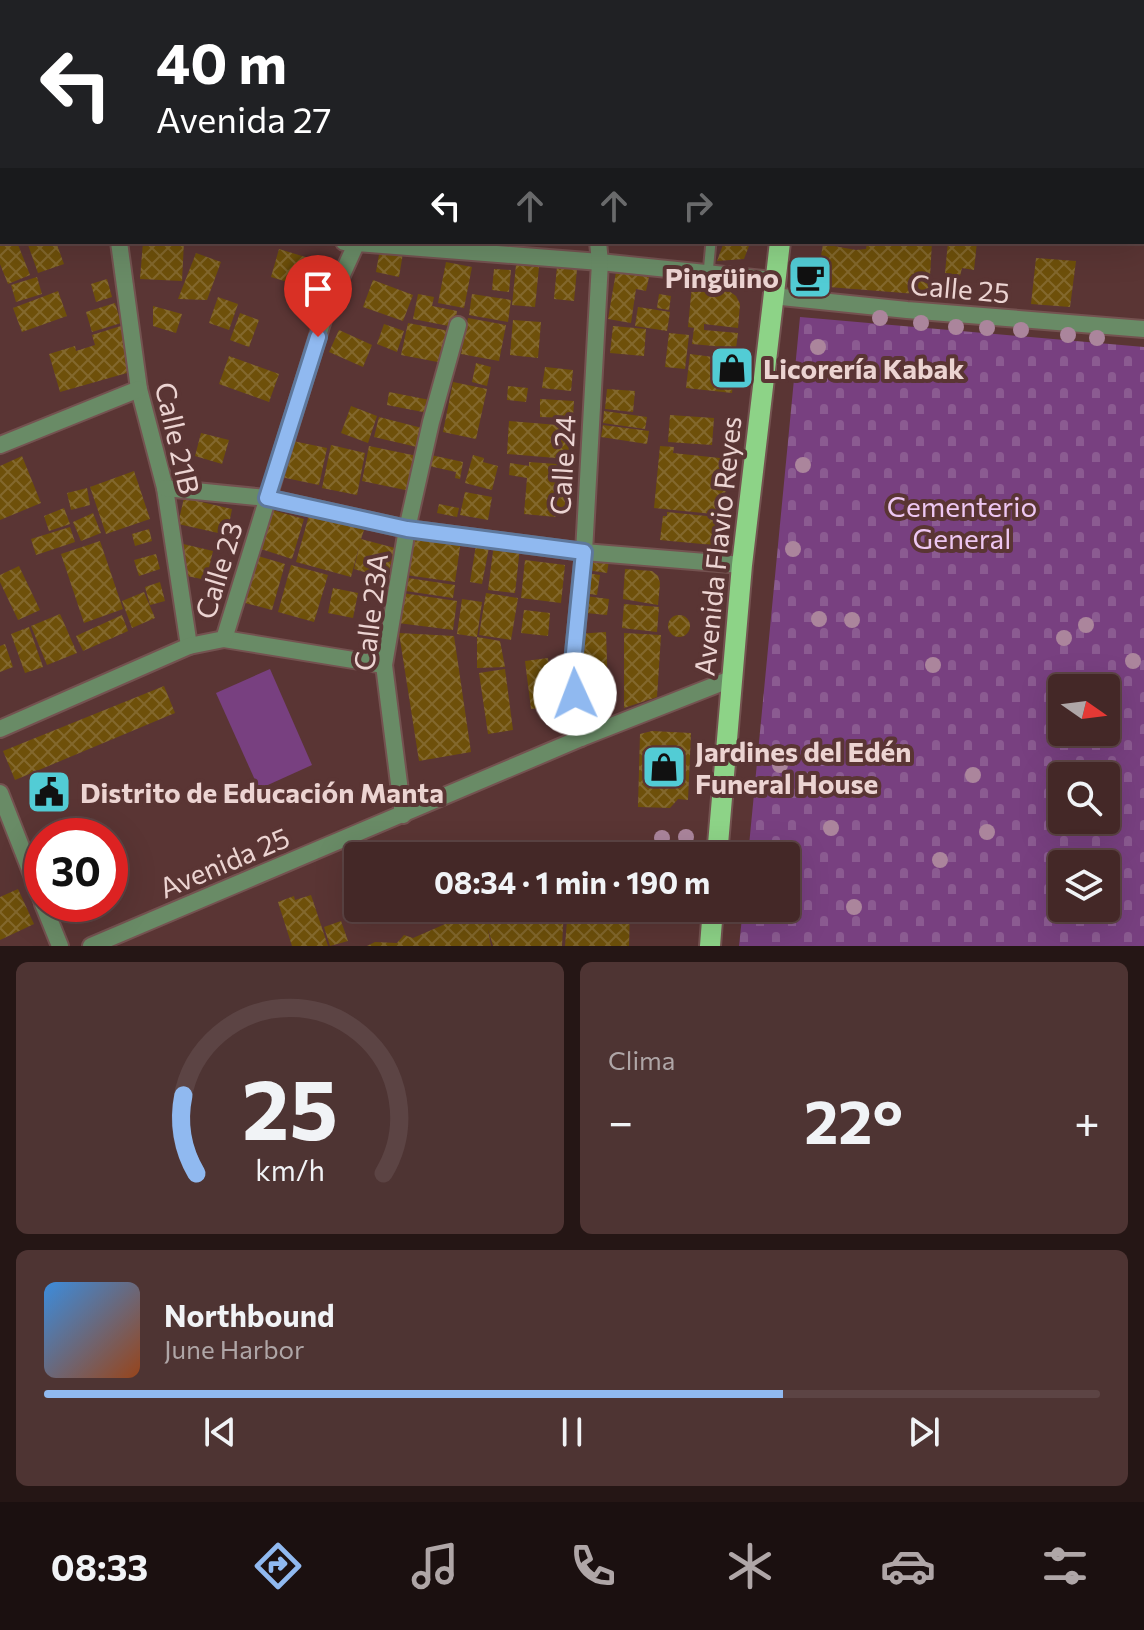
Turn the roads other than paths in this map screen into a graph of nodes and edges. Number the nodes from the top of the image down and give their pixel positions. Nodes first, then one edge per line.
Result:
1 (119, 244) edge
2 (356, 244) edge
3 (381, 244) edge
4 (598, 244) edge
5 (711, 244) edge
6 (780, 244) edge
7 (600, 262) junction
8 (708, 273) junction
9 (773, 288) junction
10 (458, 325) dead end
11 (1144, 329) edge
12 (139, 389) junction
13 (0, 445) edge
14 (165, 488) junction
15 (267, 498) junction
16 (407, 529) junction
17 (584, 552) junction
18 (742, 565) junction
19 (224, 639) junction
20 (189, 646) junction
21 (384, 665) junction
22 (731, 679) junction
23 (0, 729) edge
24 (581, 738) junction
25 (0, 793) edge
26 (403, 815) junction
27 (718, 842) edge
28 (24, 854) edge
29 (51, 922) edge
30 (712, 922) edge
31 (60, 946) edge
32 (91, 946) edge
33 (710, 946) edge

1 - 12 street, Calle 21B
2 - 15 street, Calle 23
3 - 7 street, Calle 25
4 - 7 street, Calle 24
5 - 8 lane
6 - 9 main road, Avenida Flavio Reyes
7 - 8 street, Calle 25
7 - 17 street, Calle 24
8 - 9 street, Calle 25
9 - 11 street, Calle 25
9 - 18 main road, Avenida Flavio Reyes
10 - 16 street, Calle 23A
12 - 13 street
12 - 14 street, Calle 21B
14 - 15 street
14 - 20 street, Calle 21B
15 - 16 street
15 - 19 street, Calle 23
16 - 17 street
16 - 21 street, Calle 23A
17 - 18 street
17 - 24 street, Calle 24
18 - 22 main road, Avenida Flavio Reyes
19 - 20 street, Calle 23
19 - 21 street
20 - 23 street, Calle 23
21 - 26 street, Calle 23A
22 - 24 street, Avenida 25
22 - 27 main road, Avenida Flavio Reyes
24 - 26 street, Avenida 25
25 - 28 street
26 - 32 street, Avenida 25
29 - 31 street
30 - 33 main road

